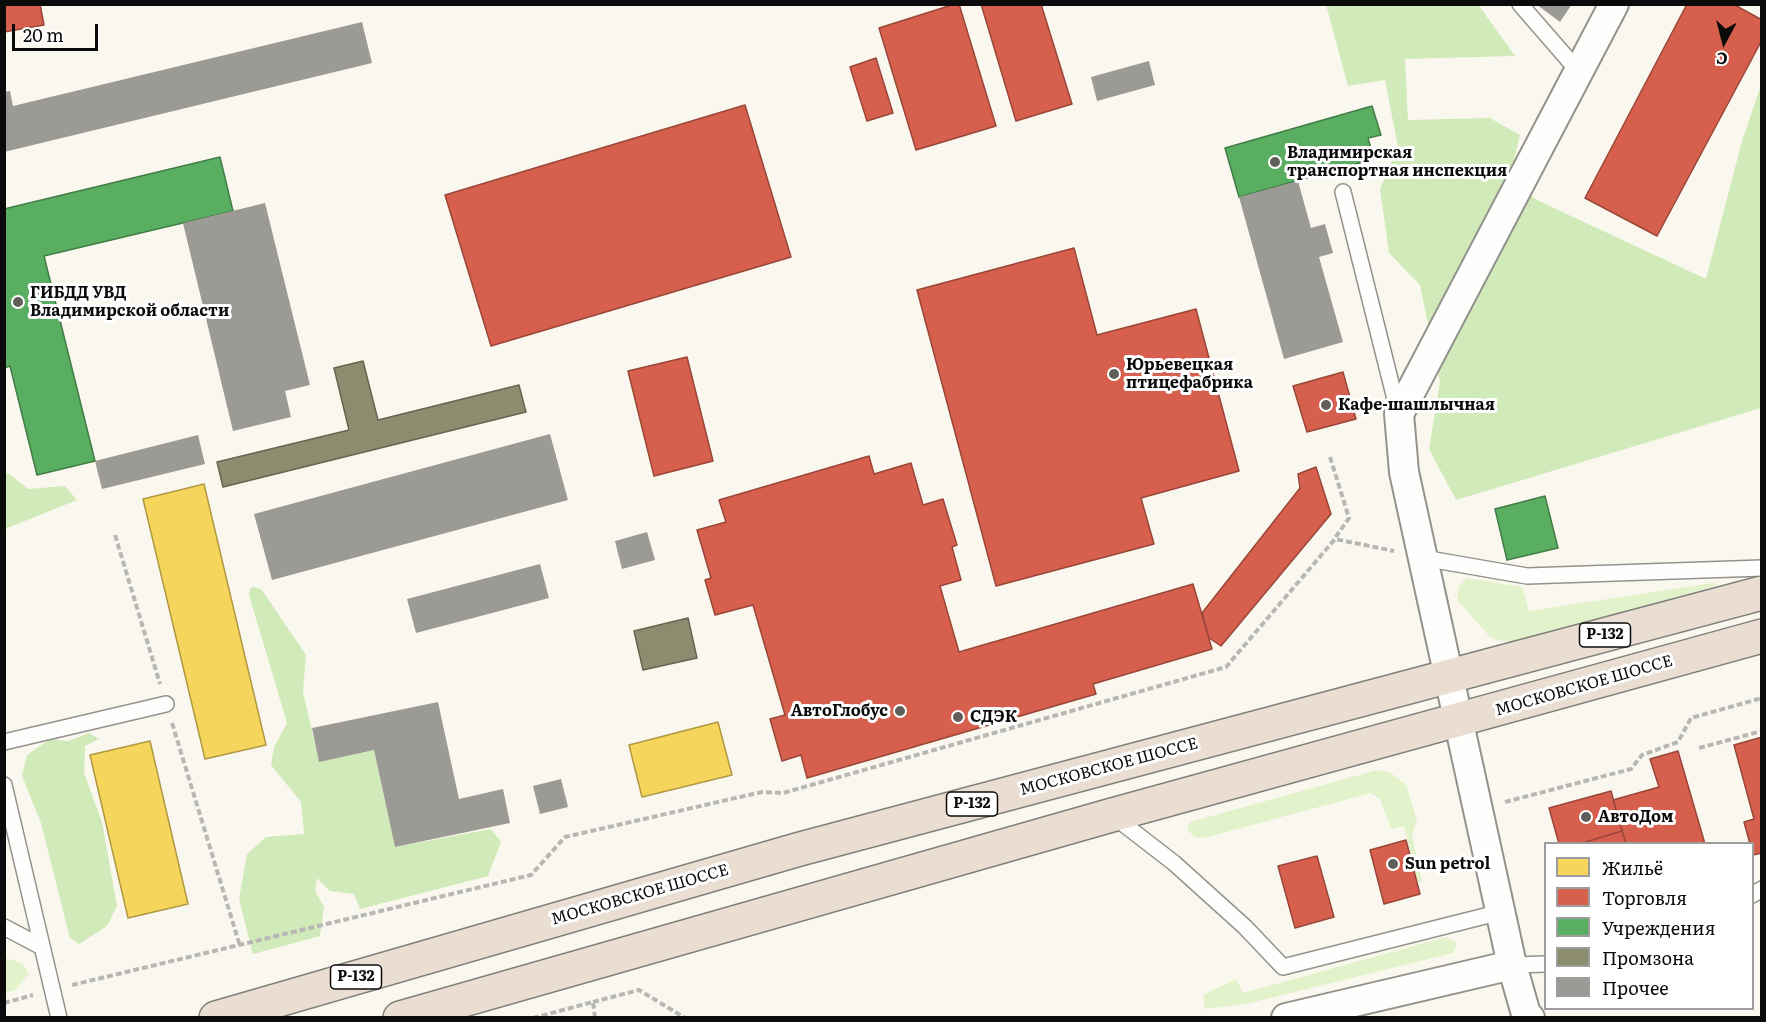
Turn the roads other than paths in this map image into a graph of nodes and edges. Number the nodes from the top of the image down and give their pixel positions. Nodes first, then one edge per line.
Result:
1 (1520, 4) edge
2 (1614, 4) edge
3 (1579, 72) junction
4 (1343, 192) dead end
5 (1399, 414) junction
6 (1423, 558) junction
7 (1761, 568) edge
8 (1761, 593) edge
9 (1761, 636) edge
10 (1449, 677) junction
11 (166, 704) road end
12 (1459, 721) junction
13 (4, 742) edge
14 (4, 785) edge
15 (1112, 815) junction
16 (1501, 912) junction
17 (4, 927) edge
18 (42, 947) junction
19 (1544, 964) edge
20 (1512, 965) junction
21 (59, 1017) edge
22 (216, 1017) edge
23 (400, 1017) edge
24 (1286, 1017) edge
25 (1530, 1017) edge

1 - 3 lane
2 - 3 street
3 - 5 street
4 - 5 lane
5 - 6 street
6 - 7 lane
6 - 10 street
8 - 10 highway, МОСКОВСКОЕ ШОССЕ / Р-132
9 - 12 highway, МОСКОВСКОЕ ШОССЕ
10 - 12 street
10 - 22 highway, МОСКОВСКОЕ ШОССЕ / Р-132
11 - 13 lane
12 - 15 highway, МОСКОВСКОЕ ШОССЕ
12 - 16 street
14 - 18 lane
15 - 16 lane
15 - 23 highway, МОСКОВСКОЕ ШОССЕ
16 - 20 street
17 - 18 lane
18 - 21 lane
19 - 20 lane
20 - 24 street
20 - 25 street

